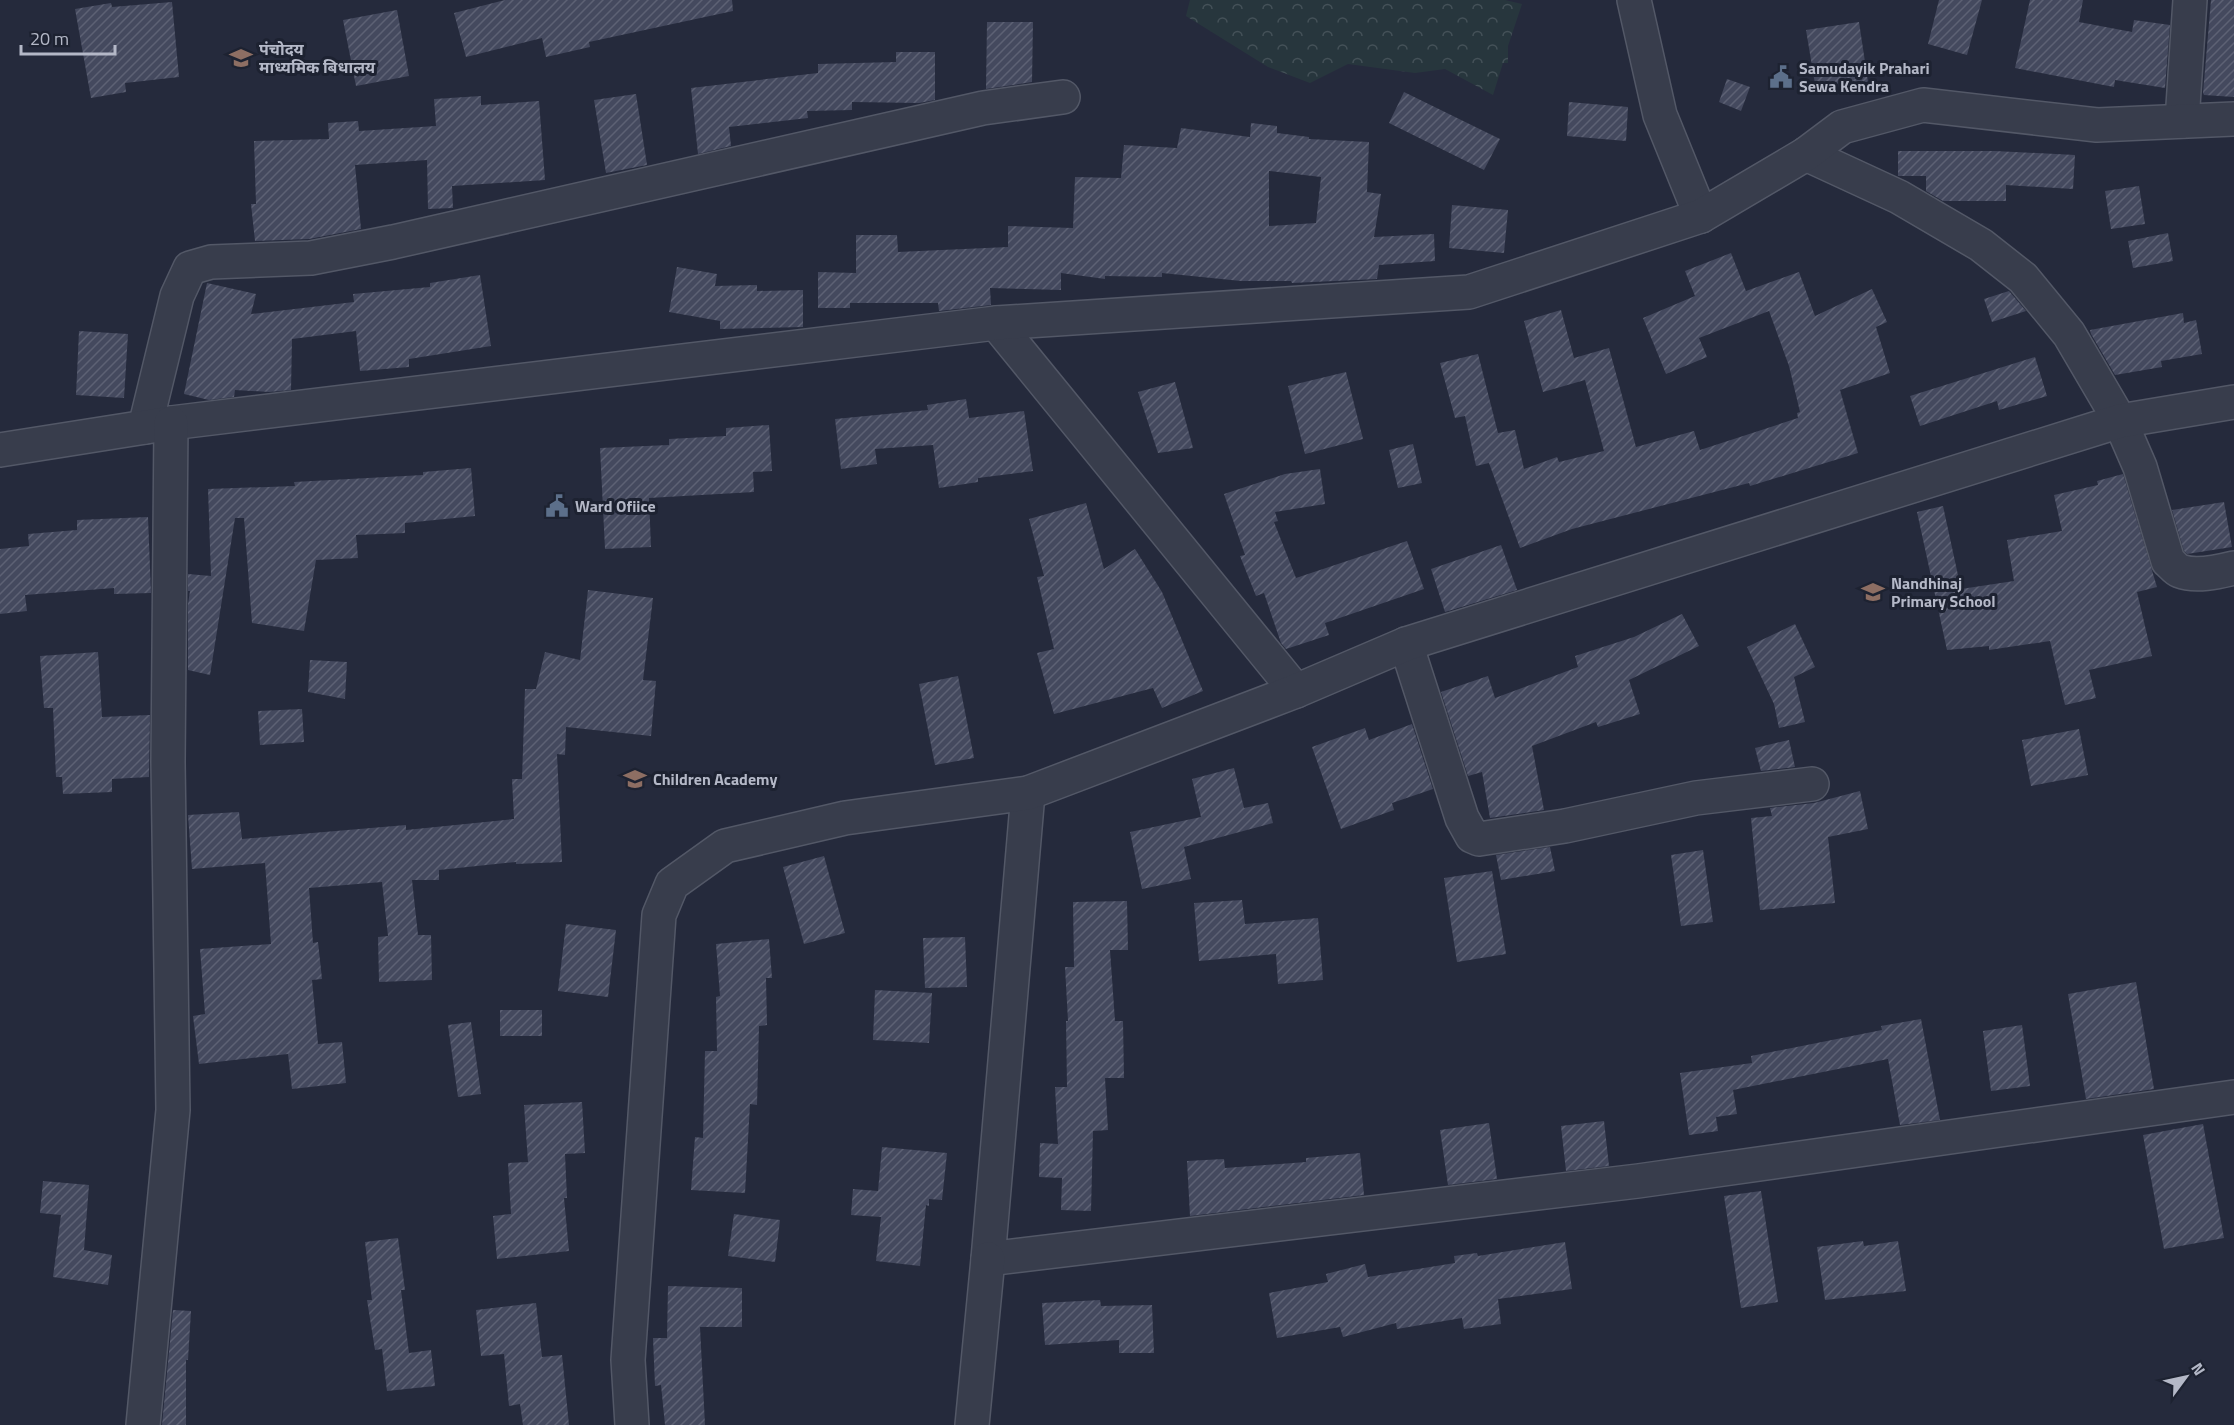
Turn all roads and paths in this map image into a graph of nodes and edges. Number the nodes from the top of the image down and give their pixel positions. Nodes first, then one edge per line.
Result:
1 (1634, 0) edge
2 (2190, 0) edge
3 (1063, 97) dead end
4 (2234, 119) edge
5 (2182, 121) junction
6 (1806, 154) junction
7 (1701, 216) junction
8 (996, 323) junction
9 (2234, 402) edge
10 (2120, 421) junction
11 (158, 425) junction
12 (0, 450) edge
13 (2234, 568) edge
14 (1406, 644) junction
15 (1296, 691) junction
16 (1812, 784) dead end
17 (1028, 793) junction
18 (2234, 1097) edge
19 (988, 1259) junction
20 (143, 1425) edge
21 (632, 1425) edge
22 (972, 1425) edge

1 - 7 street
2 - 5 street
3 - 11 street
4 - 5 street
5 - 6 street
6 - 7 street
6 - 10 street
7 - 8 street
8 - 11 street
8 - 15 street
9 - 10 street
10 - 13 street
10 - 14 street
11 - 12 street
11 - 20 street
14 - 15 street
14 - 16 street
15 - 17 street
17 - 19 street
17 - 21 street
18 - 19 street
19 - 22 street

